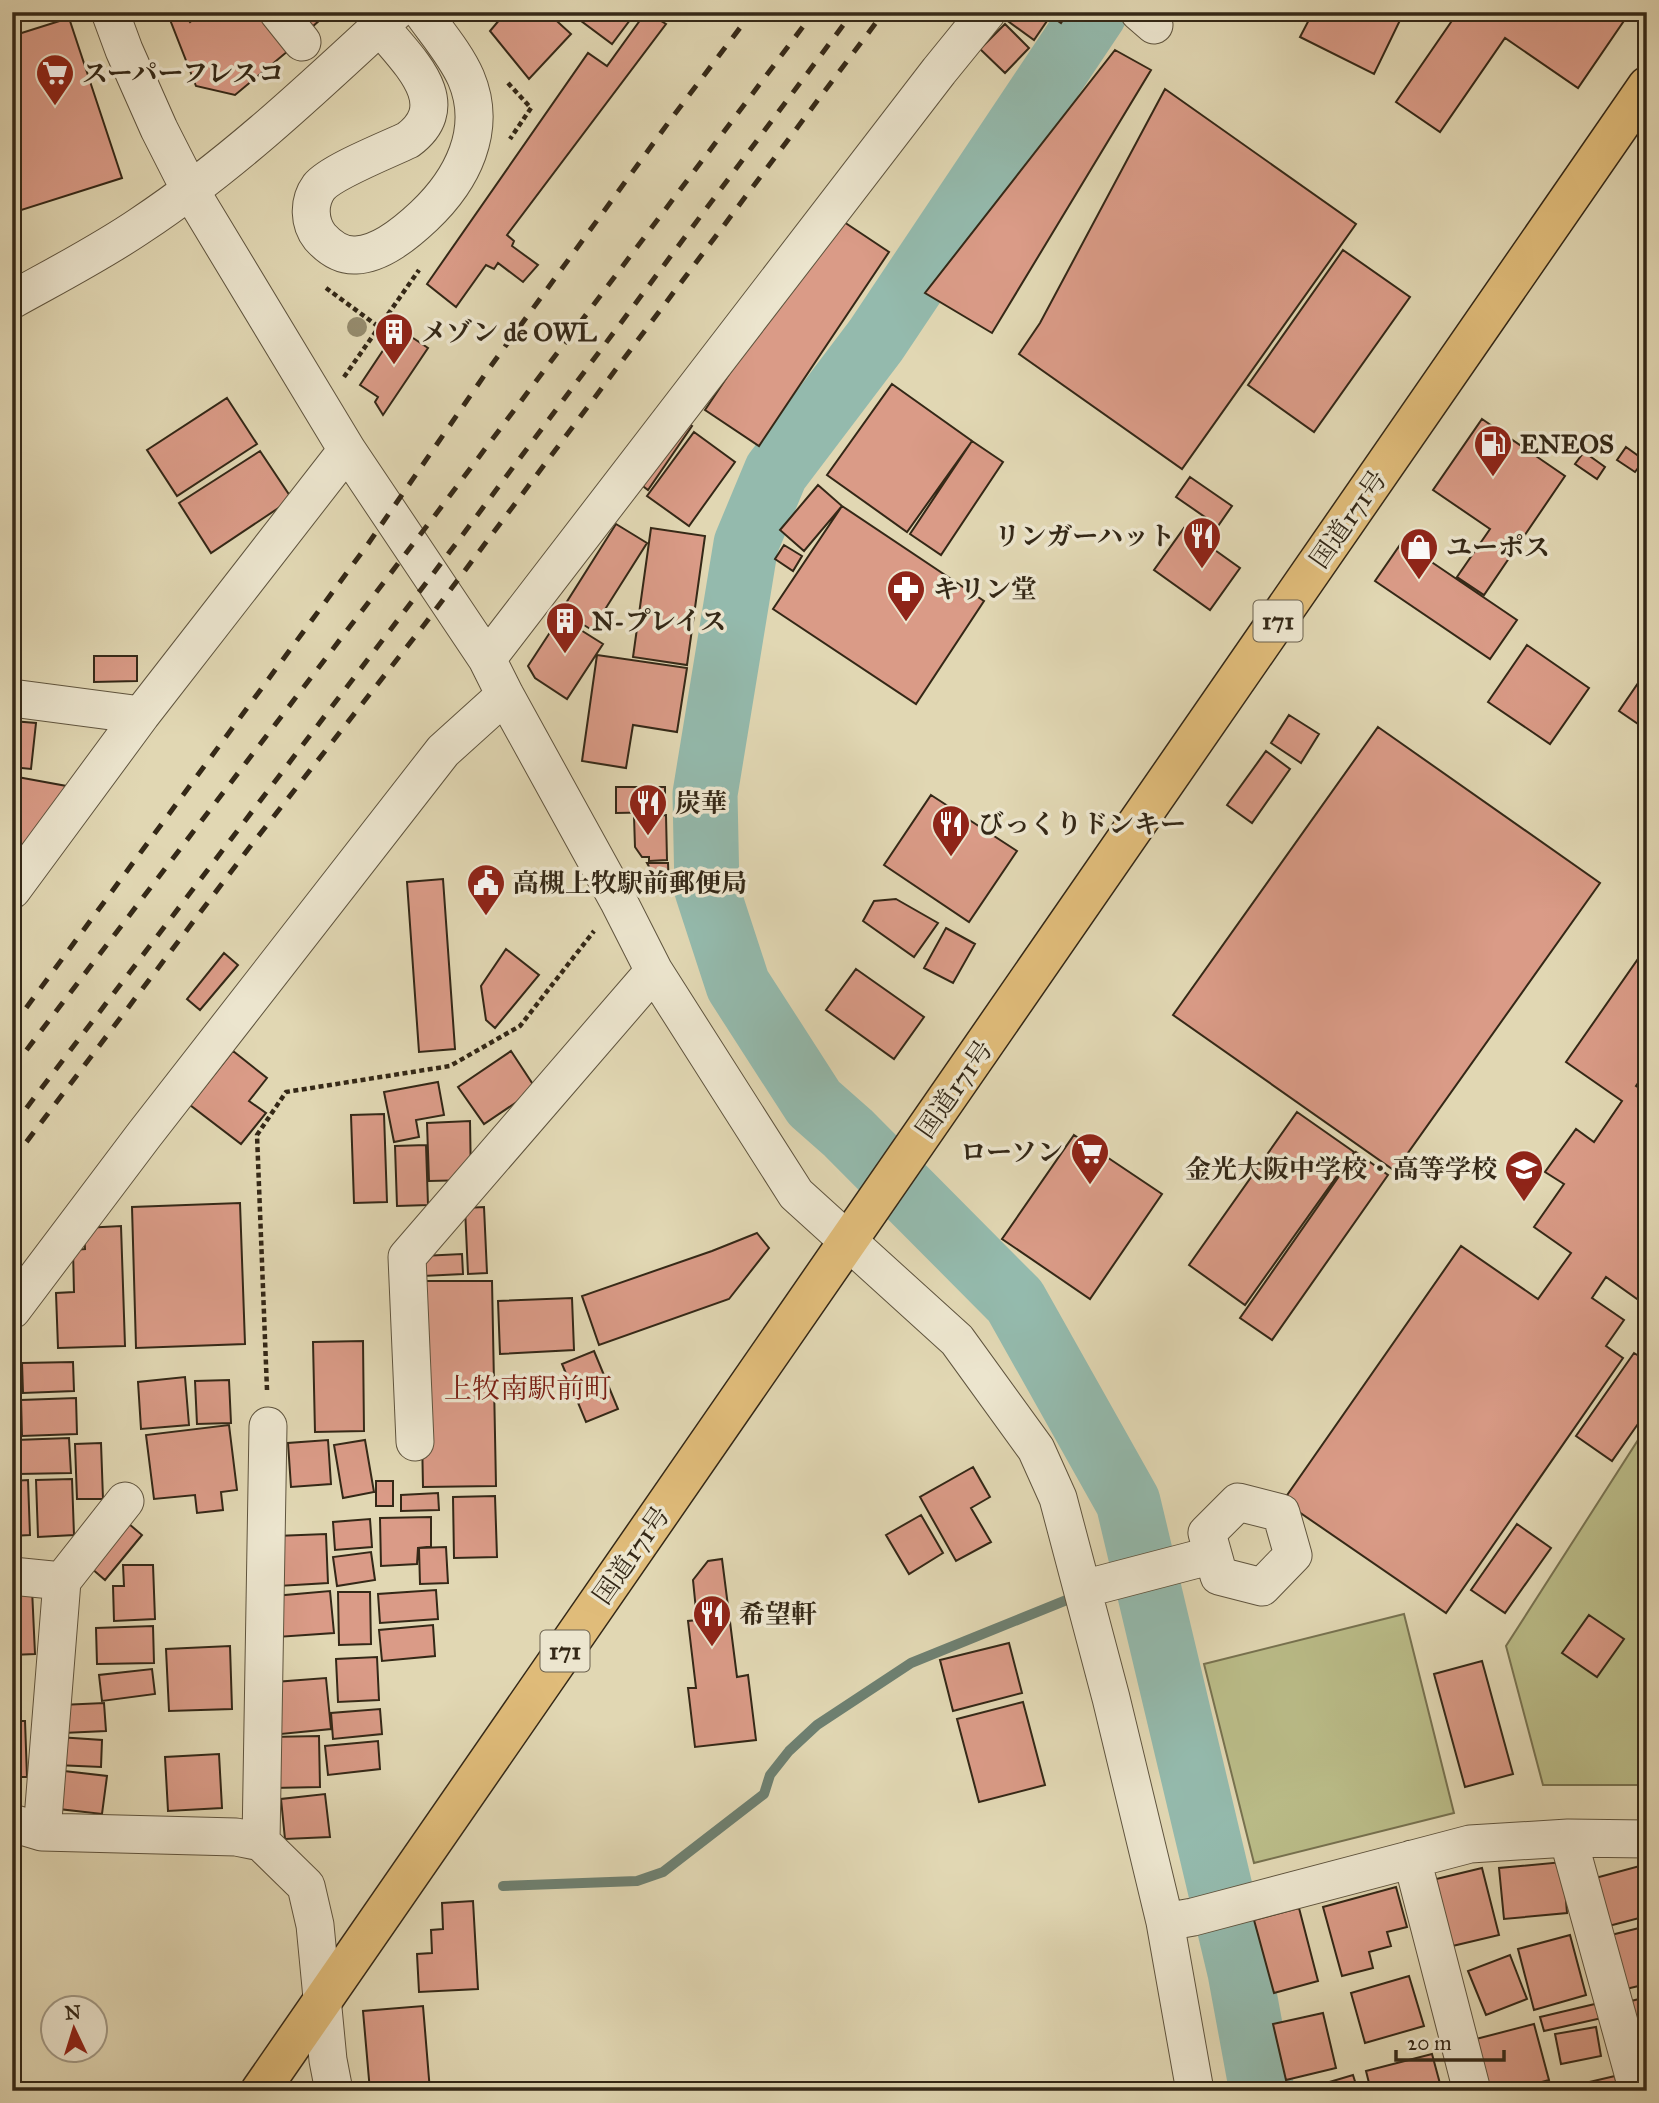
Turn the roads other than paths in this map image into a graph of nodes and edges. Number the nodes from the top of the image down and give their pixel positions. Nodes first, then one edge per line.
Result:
1 (110, 12) edge
2 (278, 12) edge
3 (422, 12) edge
4 (987, 12) edge
5 (387, 19) edge
6 (302, 42) dead end
7 (1647, 86) edge
8 (418, 133) junction
9 (467, 159) junction
10 (190, 190) junction
11 (12, 300) edge
12 (347, 450) junction
13 (487, 659) junction
14 (505, 695) junction
15 (12, 698) edge
16 (141, 715) junction
17 (12, 890) edge
18 (654, 971) junction
19 (858, 1226) junction
20 (12, 1310) edge
21 (268, 1426) road end
22 (415, 1442) dead end
23 (125, 1501) dead end
24 (1213, 1555) dead end
25 (12, 1576) edge
26 (62, 1581) junction
27 (1094, 1587) junction
28 (27, 1828) edge
29 (1567, 1838) junction
30 (1647, 1839) edge
31 (270, 1851) junction
32 (1412, 1860) junction
33 (1179, 1919) junction
34 (323, 2003) junction
35 (260, 2091) edge
36 (334, 2091) edge
37 (1195, 2091) edge
38 (1472, 2091) edge
39 (1637, 2091) edge

1 - 10 street
2 - 6 street
3 - 9 street
4 - 13 street
5 - 8 street
5 - 10 street
7 - 19 highway, 国道171号 / 171
8 - 9 street
8 - 9 street
10 - 11 street
10 - 12 street
12 - 13 street
12 - 16 street
13 - 14 street
14 - 18 street
14 - 20 street
15 - 16 street
16 - 17 street
18 - 19 street
18 - 22 street
19 - 27 street
19 - 34 highway, 国道171号 / 171
21 - 31 street
23 - 26 street
24 - 27 street
25 - 26 street
26 - 28 street
27 - 33 street
28 - 31 street
29 - 30 street
29 - 32 street
29 - 39 street
31 - 34 street
32 - 33 street
32 - 38 street
33 - 37 street
34 - 35 highway, 国道171号 / 171
34 - 36 street

